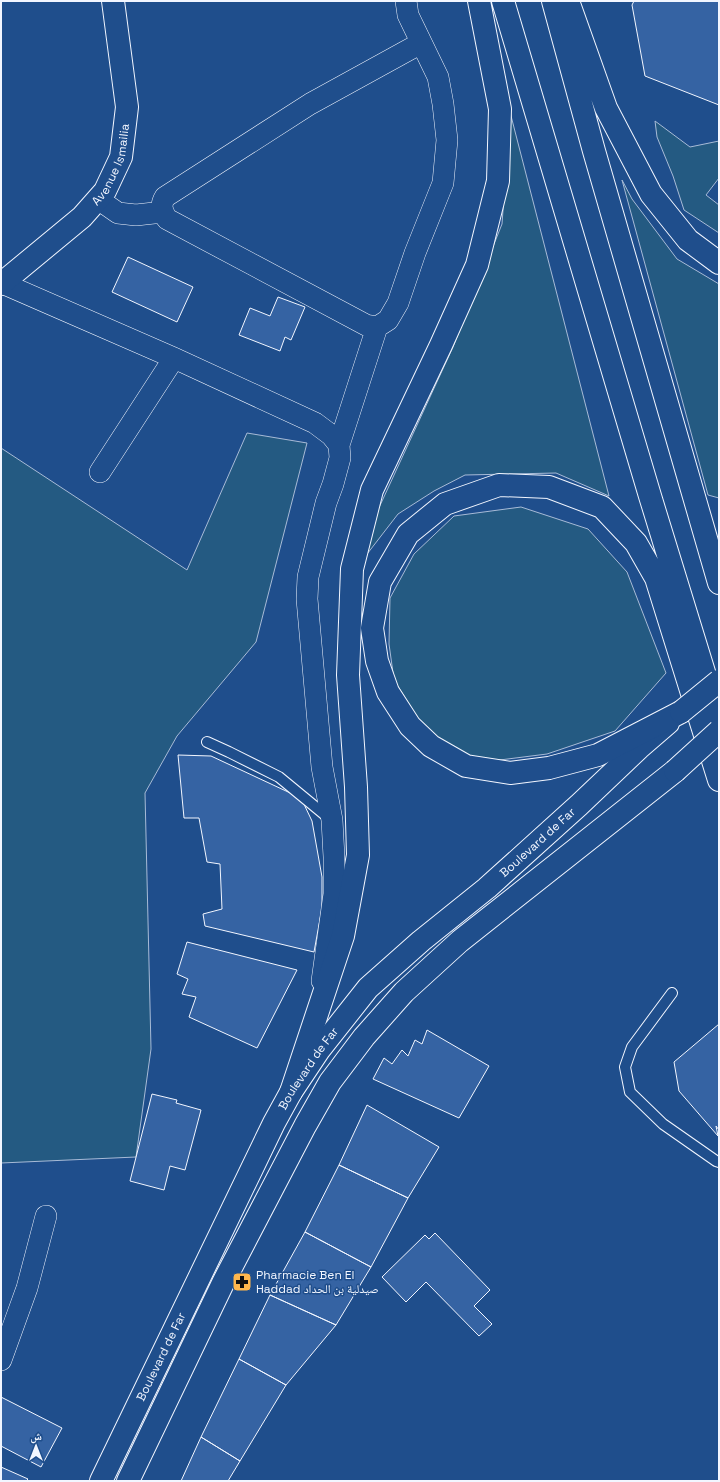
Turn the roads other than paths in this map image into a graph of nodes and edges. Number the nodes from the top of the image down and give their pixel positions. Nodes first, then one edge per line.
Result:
1 (112, 1) edge
2 (406, 1) edge
3 (479, 1) edge
4 (503, 1) edge
5 (553, 1) edge
6 (568, 1) edge
7 (421, 43) junction
8 (98, 199) junction
9 (163, 212) junction
10 (719, 263) edge
11 (2, 284) edge
12 (377, 327) junction
13 (174, 358) junction
14 (339, 445) junction
15 (100, 472) dead end
16 (719, 583) edge
17 (719, 681) edge
18 (681, 712) junction
19 (719, 722) edge
20 (719, 731) edge
21 (207, 742) dead end
22 (719, 780) edge
23 (332, 820) junction
24 (672, 993) dead end
25 (318, 1009) junction
26 (292, 1092) junction
27 (719, 1162) edge
28 (46, 1216) dead end
29 (1, 1360) edge
30 (101, 1481) edge
31 (128, 1481) edge

1 - 8 main road, Avenue Ismailia
2 - 7 street
3 - 25 main road
4 - 19 main road
5 - 16 main road
6 - 10 main road
7 - 9 street
7 - 12 street
8 - 9 street
8 - 11 main road, Avenue Ismailia
9 - 12 street
11 - 13 street
12 - 14 street
13 - 14 street
13 - 15 street
14 - 23 street
17 - 18 main road, bridge
18 - 22 main road
18 - 26 main road, Boulevard de Far
20 - 31 main road, Boulevard de Far, bridge
21 - 23 lane
23 - 25 street
24 - 27 lane
25 - 26 main road
26 - 30 main road, Boulevard de Far
28 - 29 street

